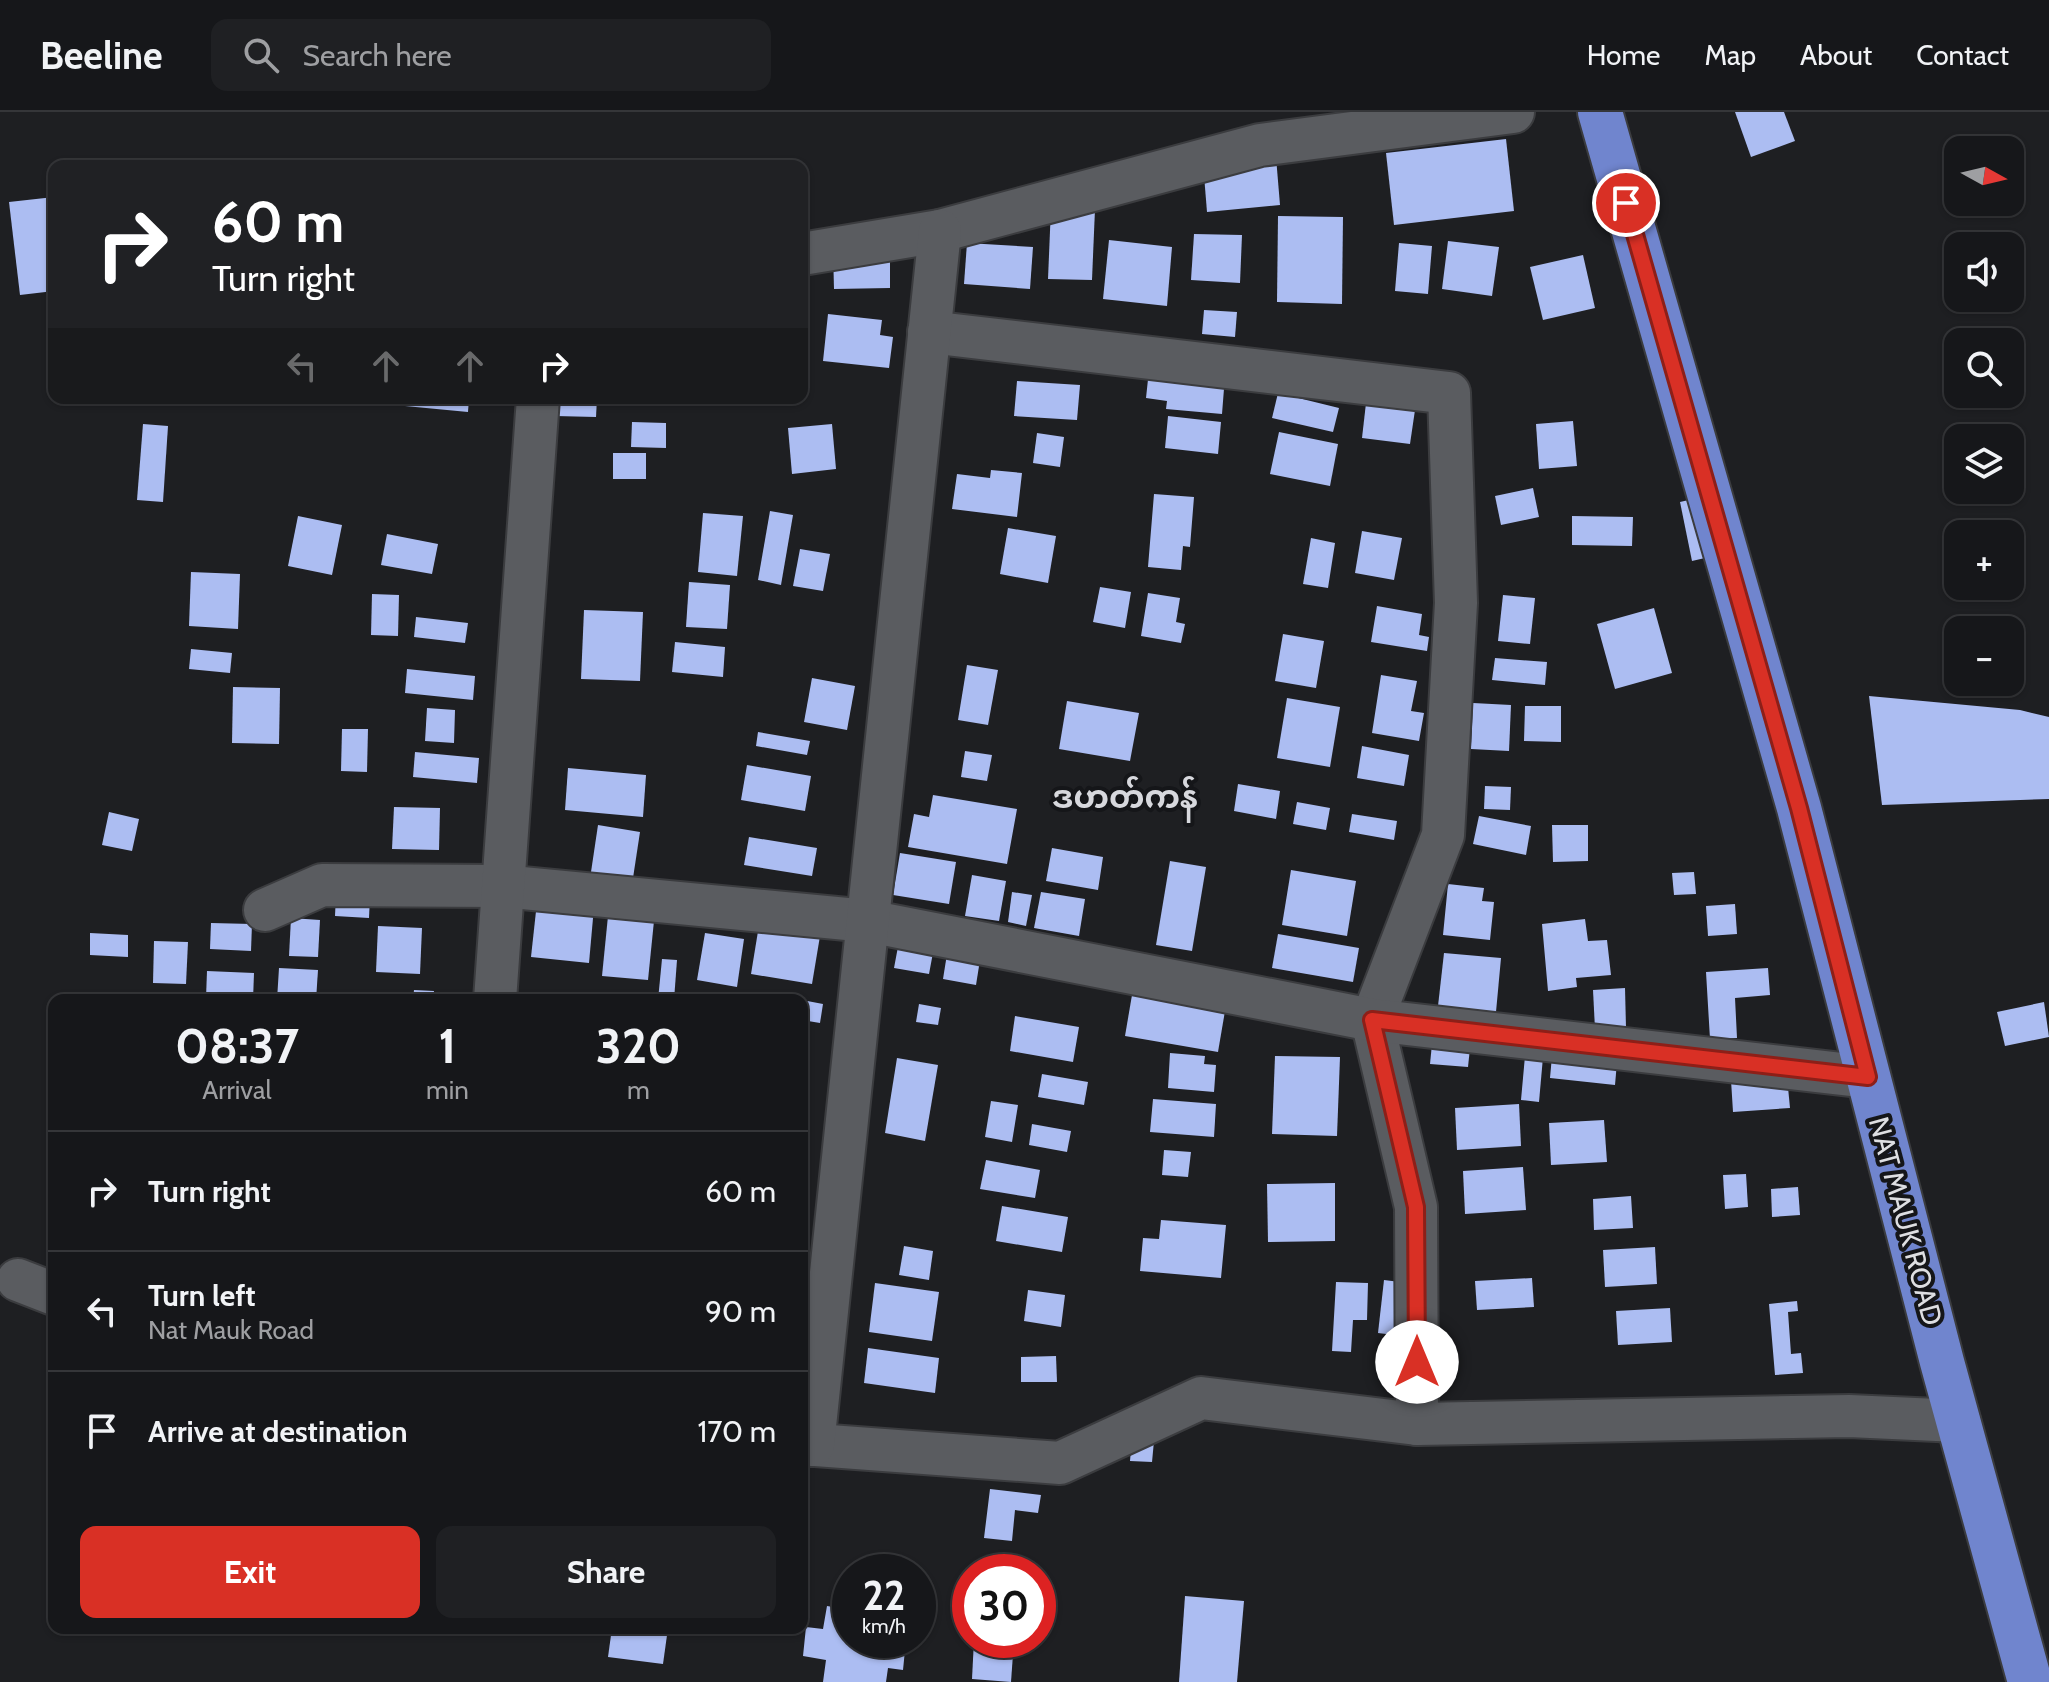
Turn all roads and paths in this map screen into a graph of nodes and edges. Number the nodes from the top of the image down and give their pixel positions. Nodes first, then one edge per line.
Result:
1 (1513, 112) edge
2 (1600, 112) edge
3 (940, 231) junction
4 (808, 253) edge
5 (929, 332) junction
6 (538, 404) edge
7 (501, 886) junction
8 (265, 910) dead end
9 (868, 921) junction
10 (495, 994) edge
11 (1372, 1020) junction
12 (1868, 1077) junction
13 (1959, 1421) junction
14 (1417, 1424) junction
15 (808, 1436) edge
16 (808, 1445) edge
17 (2030, 1682) edge

1 - 3 street
2 - 12 highway, NAT MAUK ROAD
3 - 4 street
3 - 5 street
5 - 9 street
5 - 11 street
6 - 7 street
7 - 8 street
7 - 9 street
7 - 10 street
9 - 11 street
9 - 15 street
11 - 12 street
11 - 14 street
12 - 13 highway, NAT MAUK ROAD
13 - 14 street
13 - 17 highway, NAT MAUK ROAD
14 - 16 street

